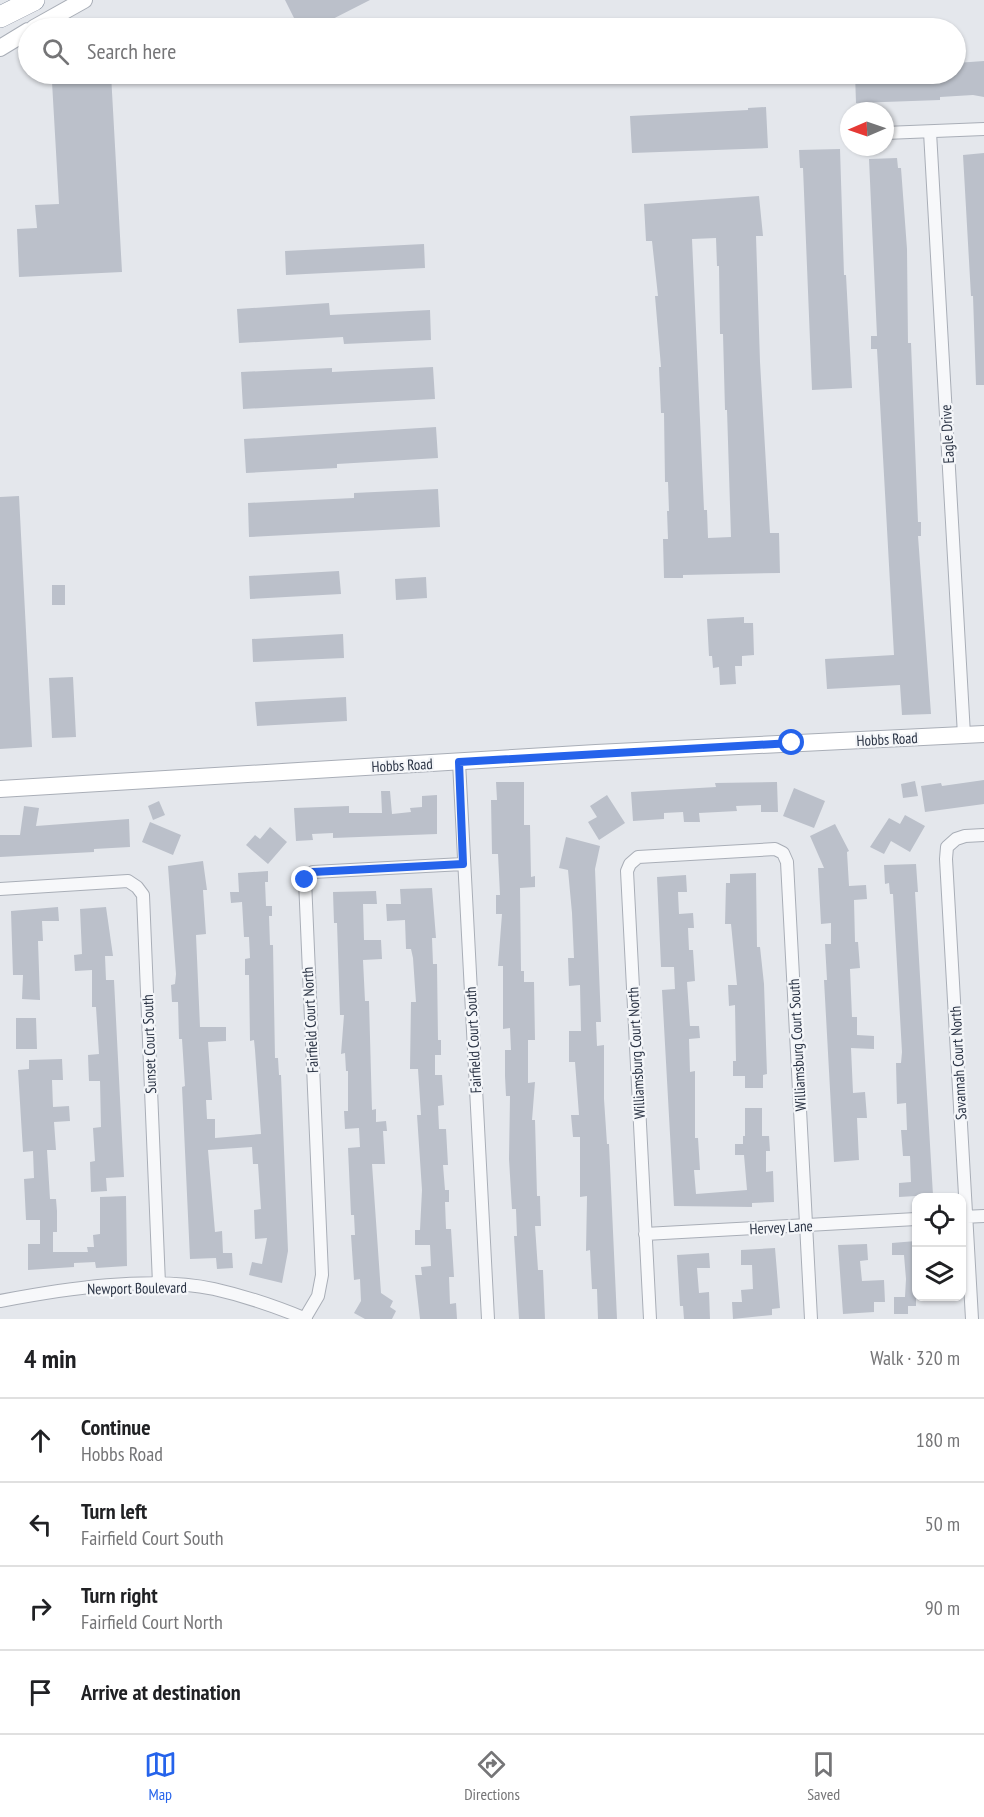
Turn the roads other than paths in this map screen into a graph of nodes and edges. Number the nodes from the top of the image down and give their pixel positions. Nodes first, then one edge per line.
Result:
1 (34, 0) edge
2 (84, 0) edge
3 (0, 17) edge
4 (52, 18) edge
5 (18, 37) edge
6 (0, 48) edge
7 (984, 129) edge
8 (930, 132) junction
9 (894, 134) edge
10 (984, 734) edge
11 (963, 735) junction
12 (459, 762) junction
13 (0, 789) edge
14 (984, 835) edge
15 (703, 852) joint
16 (463, 864) junction
17 (0, 890) edge
18 (963, 1193) edge
19 (984, 1216) edge
20 (966, 1217) edge
21 (912, 1219) edge
22 (807, 1225) junction
23 (645, 1234) junction
24 (966, 1242) edge
25 (159, 1284) junction
26 (0, 1301) edge
27 (305, 1319) edge
28 (488, 1319) edge
29 (650, 1319) edge
30 (811, 1319) edge
31 (972, 1319) edge

1 - 3 highway
2 - 4 street
5 - 6 street
7 - 8 street
8 - 9 street
8 - 11 street, Eagle Drive
10 - 11 street, Hobbs Road
11 - 12 street, Hobbs Road
12 - 13 street, Hobbs Road
12 - 16 street, Fairfield Court South
14 - 18 street, Savannah Court North
15 - 22 street, Williamsburg Court South
15 - 23 street, Williamsburg Court North
16 - 27 street, Fairfield Court North
16 - 28 street, Fairfield Court South
17 - 25 street, Sunset Court South
19 - 20 street
21 - 22 street, Hervey Lane
22 - 23 street, Hervey Lane
22 - 30 street, Williamsburg Court South
23 - 29 street, Williamsburg Court North
24 - 31 street, Savannah Court North
25 - 26 street, Newport Boulevard
25 - 27 street, Newport Boulevard

